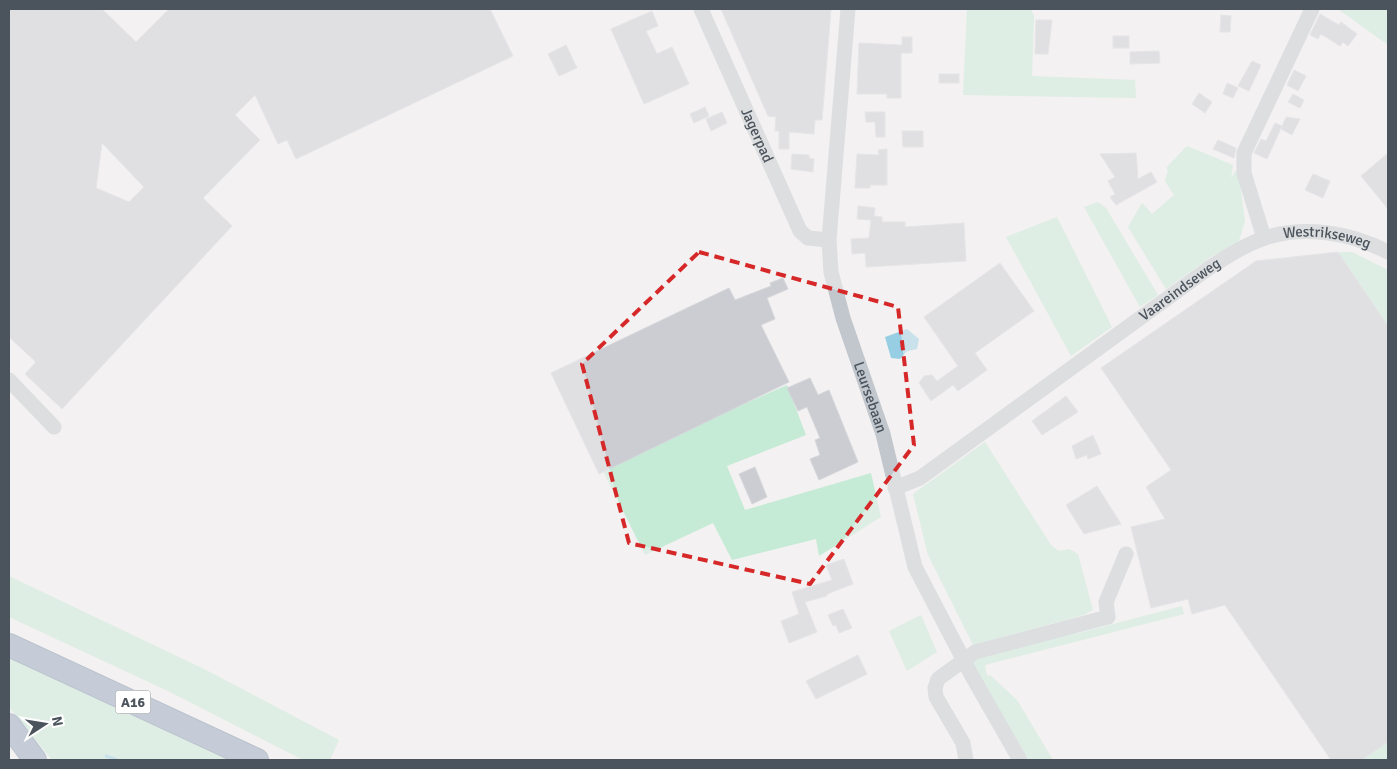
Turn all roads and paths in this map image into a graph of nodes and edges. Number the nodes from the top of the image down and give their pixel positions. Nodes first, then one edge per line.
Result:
1 (701, 9) edge
2 (848, 9) edge
3 (1312, 9) edge
4 (1264, 238) junction
5 (829, 240) junction
6 (1388, 252) edge
7 (9, 380) edge
8 (54, 428) dead end
9 (895, 488) junction
10 (1126, 554) dead end
11 (9, 645) edge
12 (964, 660) junction
13 (13, 730) edge
14 (35, 760) edge
15 (257, 760) edge
16 (966, 760) edge
17 (1020, 760) edge

1 - 5 street, Jagerpad
2 - 5 street, Leursebaan
3 - 4 street
4 - 6 street, Westrikseweg
4 - 9 street, Vaareindseweg
5 - 9 street, Leursebaan
7 - 8 street
9 - 12 street, Leursebaan
10 - 12 street
11 - 15 highway, A16
12 - 16 street
12 - 17 street, Leursebaan
13 - 14 highway

